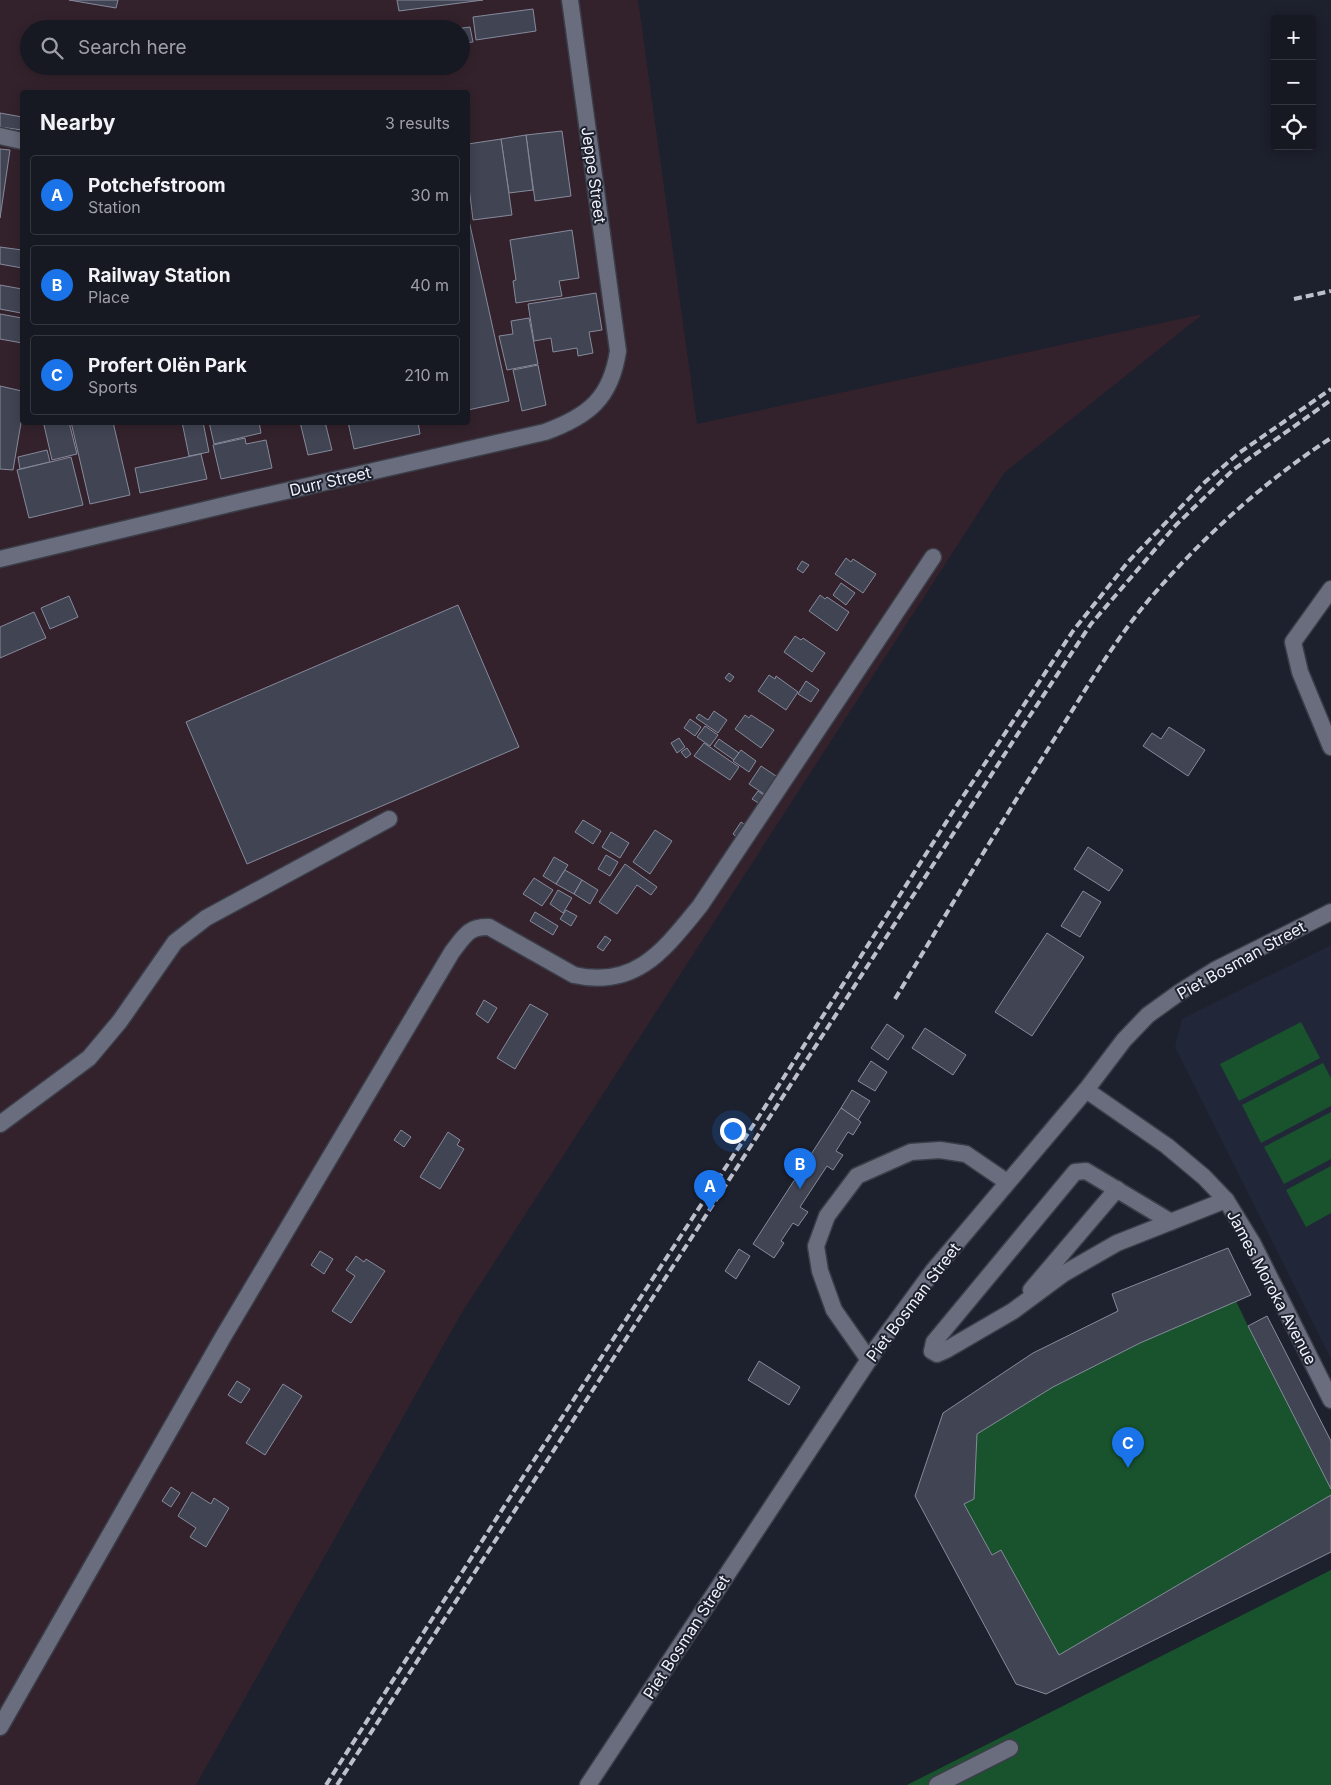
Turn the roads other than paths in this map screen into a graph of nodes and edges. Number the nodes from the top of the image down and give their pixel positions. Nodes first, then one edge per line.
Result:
1 (570, 0) edge
2 (0, 136) edge
3 (20, 140) edge
4 (618, 351) joint
5 (933, 557) dead end
6 (0, 559) edge
7 (1331, 589) edge
8 (1331, 747) edge
9 (389, 819) dead end
10 (1331, 912) edge
11 (1086, 1090) junction
12 (0, 1124) edge
13 (1007, 1182) junction
14 (1117, 1189) junction
15 (1226, 1200) junction
16 (1171, 1222) junction
17 (1013, 1311) junction
18 (869, 1360) junction
19 (1331, 1400) edge
20 (0, 1727) edge
21 (1010, 1748) dead end
22 (588, 1785) edge
23 (937, 1785) edge

1 - 4 street, Jeppe Street
2 - 3 street
4 - 6 street, Durr Street
5 - 20 street
7 - 8 street
9 - 12 street
10 - 11 street, Piet Bosman Street
11 - 13 street, Piet Bosman Street
11 - 15 street, James Moroka Avenue
13 - 18 street, Piet Bosman Street
13 - 18 street
14 - 16 street
14 - 17 street
14 - 17 street
15 - 16 street
15 - 19 street, James Moroka Avenue
16 - 17 street
18 - 22 street, Piet Bosman Street
21 - 23 street

